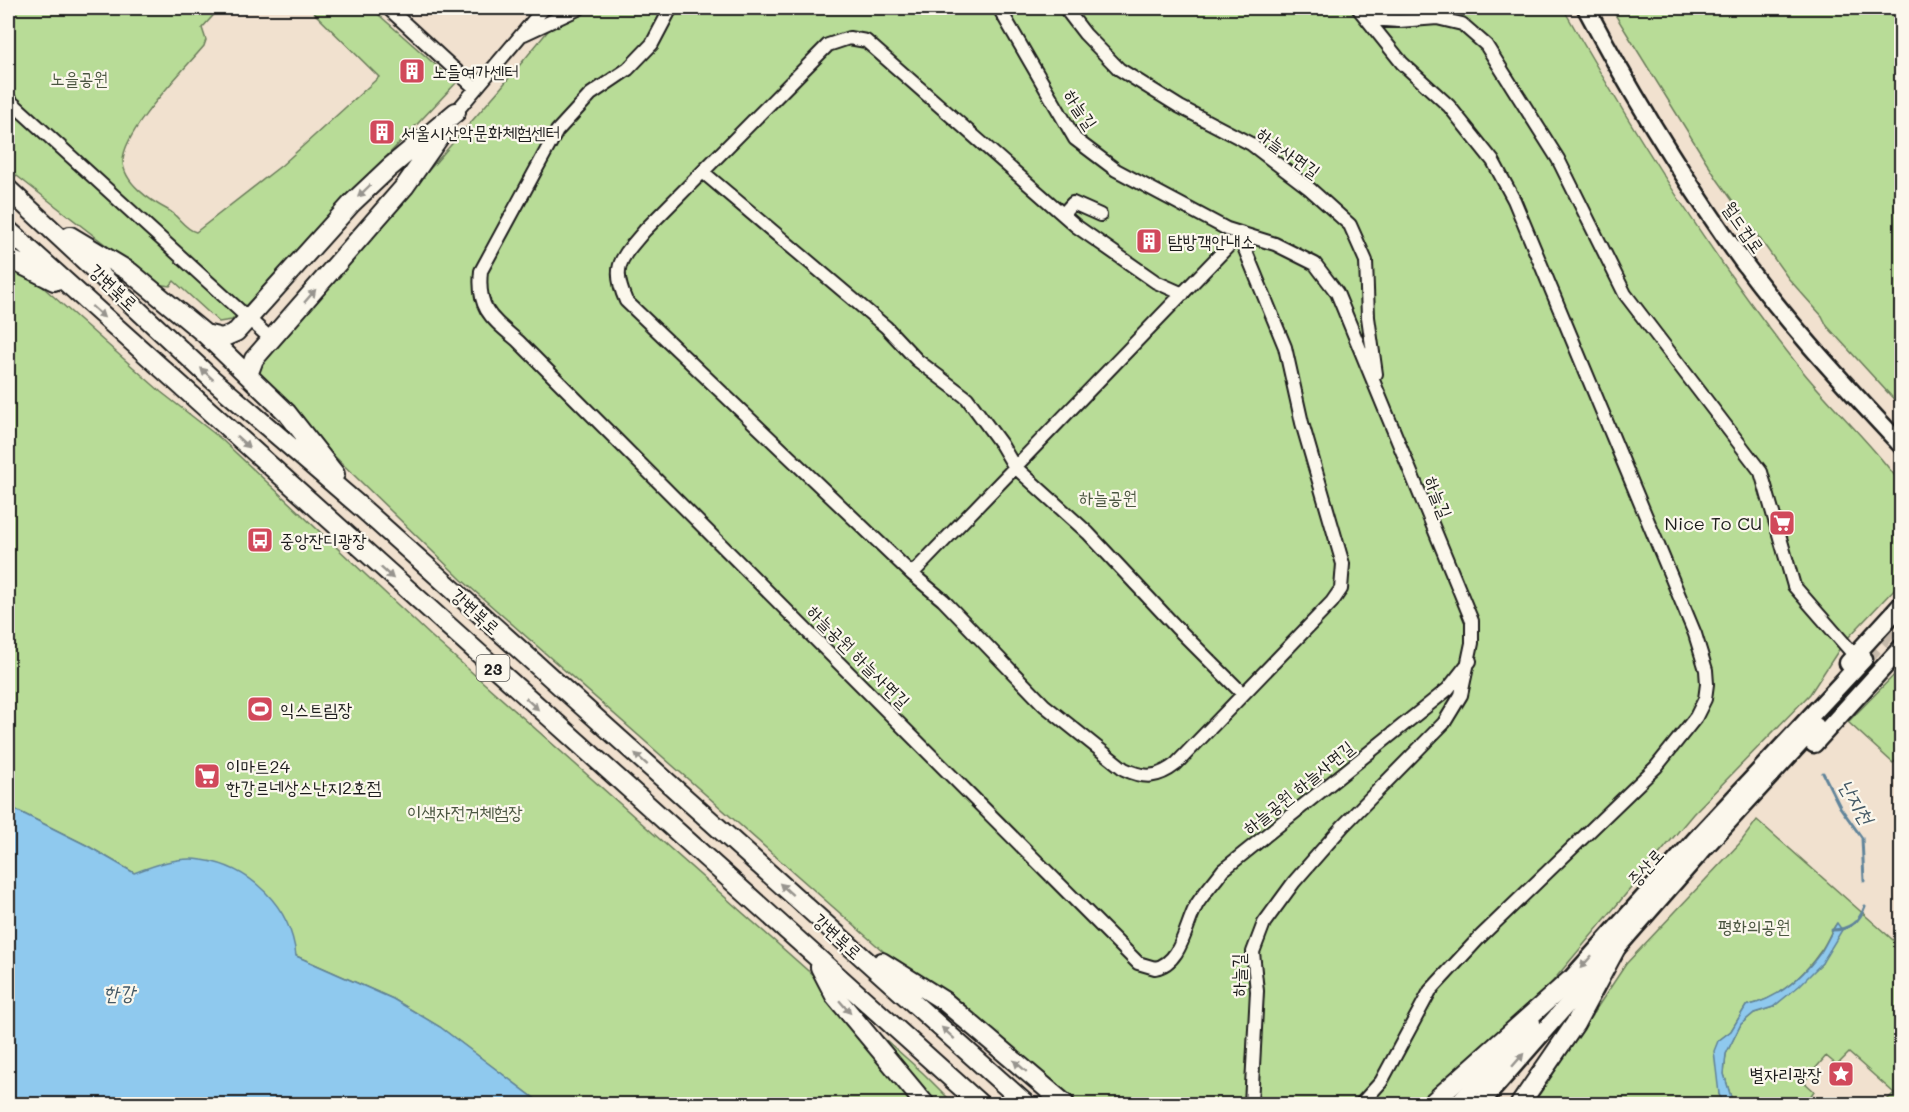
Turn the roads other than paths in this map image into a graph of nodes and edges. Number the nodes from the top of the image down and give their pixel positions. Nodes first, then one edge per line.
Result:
1 (388, 8) edge
2 (544, 8) edge
3 (580, 8) edge
4 (671, 8) edge
5 (999, 8) edge
6 (1065, 8) edge
7 (1358, 8) edge
8 (1586, 8) edge
9 (1370, 20) junction
10 (520, 36) junction
11 (476, 88) junction
12 (8, 99) edge
13 (456, 112) junction
14 (389, 168) junction
15 (704, 172) junction
16 (407, 182) junction
17 (8, 189) edge
18 (1063, 214) junction
19 (1100, 215) dead end
20 (39, 217) junction
21 (8, 230) edge
22 (1239, 235) junction
23 (8, 258) edge
24 (76, 292) junction
25 (1183, 294) junction
26 (248, 319) junction
27 (205, 334) junction
28 (272, 340) junction
29 (248, 375) junction
30 (1379, 397) junction
31 (1902, 446) edge
32 (1014, 466) junction
33 (363, 509) junction
34 (912, 574) junction
35 (1902, 604) edge
36 (1902, 647) edge
37 (1863, 660) junction
38 (1470, 661) junction
39 (1243, 693) junction
40 (1700, 844) junction
41 (835, 933) junction
42 (1617, 946) junction
43 (815, 957) junction
44 (1569, 981) junction
45 (991, 1072) junction
46 (925, 1104) edge
47 (980, 1104) edge
48 (1026, 1104) edge
49 (1038, 1104) edge
50 (1065, 1104) edge
51 (1251, 1104) edge
52 (1361, 1104) edge
53 (1431, 1104) edge
54 (1458, 1104) edge
55 (1480, 1104) edge
56 (1520, 1104) edge

1 - 11 street
2 - 10 street
3 - 10 street
4 - 38 street, 하늘공원 하늘사면길
5 - 22 street, 하늘길
6 - 30 street, 하늘사면길
7 - 9 street
8 - 31 main road, 월드컵로
9 - 37 street
9 - 52 street
10 - 11 street
11 - 13 street
12 - 26 street
13 - 14 highway
13 - 16 highway
14 - 16 highway
14 -> 26 highway
15 - 18 street
15 - 32 street
15 - 34 street
28 -> 16 highway
17 - 20 highway, 강변북로 / 23
18 - 19 street
18 - 25 street
20 - 27 highway
33 -> 20 highway, 강변북로 / 23
21 - 24 highway, 강변북로 / 23
22 - 25 street
22 - 30 street, 하늘길
22 - 39 street
23 - 24 highway
24 -> 43 highway, 강변북로 / 23
25 - 32 street
26 - 27 highway
26 - 28 street
27 - 29 highway
28 - 29 highway
29 - 33 highway
30 - 38 street, 하늘길
32 - 34 street
32 - 39 street
41 -> 33 highway, 강변북로 / 23
34 - 39 street
35 - 37 main road, 증산로
36 - 40 main road
37 - 40 main road, 증산로
38 - 51 street, 하늘길
40 - 42 main road, 증산로
40 -> 44 main road, 증산로
45 -> 41 highway, 강변북로 / 23
50 -> 41 highway
55 -> 42 main road, 증산로
42 - 56 highway
43 -> 46 highway
43 - 47 highway, 강변북로 / 23
44 - 53 highway
44 - 54 main road, 증산로
45 - 48 highway, 강변북로 / 23
45 - 49 highway

